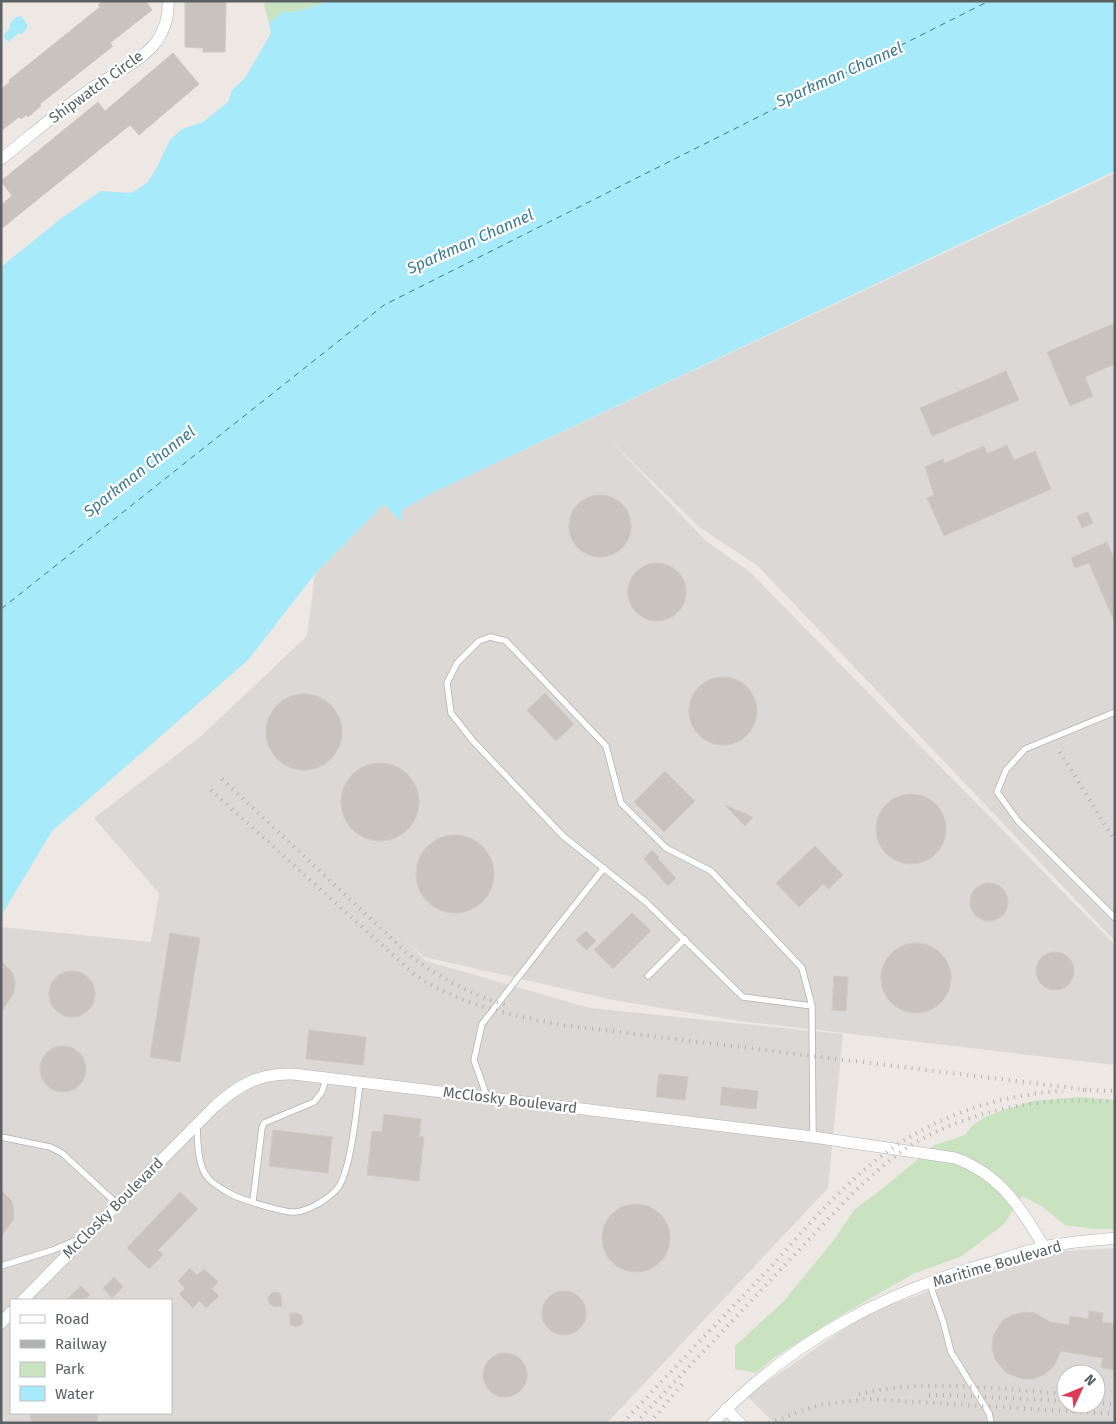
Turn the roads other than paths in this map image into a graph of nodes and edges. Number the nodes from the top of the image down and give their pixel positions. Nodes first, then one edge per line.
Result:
1 (168, 1) edge
2 (1, 159) edge
3 (1115, 712) edge
4 (604, 868) junction
5 (1115, 918) edge
6 (685, 939) junction
7 (648, 976) dead end
8 (812, 1006) junction
9 (326, 1078) junction
10 (360, 1082) junction
11 (487, 1097) junction
12 (196, 1124) junction
13 (1, 1137) edge
14 (813, 1137) junction
15 (254, 1201) junction
16 (117, 1204) junction
17 (85, 1236) junction
18 (1115, 1238) edge
19 (1044, 1247) junction
20 (1, 1266) edge
21 (929, 1282) junction
22 (24, 1299) edge
23 (10, 1313) edge
24 (1, 1323) edge
25 (726, 1409) junction
26 (713, 1423) edge
27 (740, 1423) edge
28 (991, 1423) edge

1 - 2 street, Shipwatch Circle
3 - 5 lane
4 - 6 lane
4 - 8 lane
4 - 11 lane
6 - 7 lane
6 - 8 lane
8 - 14 lane
9 - 10 street, McClosky Boulevard
9 - 12 street, McClosky Boulevard
9 - 15 lane
10 - 11 street, McClosky Boulevard
10 - 15 lane
11 - 14 street, McClosky Boulevard
12 - 15 lane
12 - 16 street, McClosky Boulevard
13 - 16 lane
14 - 19 street, McClosky Boulevard
16 - 17 street, McClosky Boulevard
17 - 20 lane
17 - 22 street, McClosky Boulevard
18 - 19 street, Maritime Boulevard
19 - 21 street, Maritime Boulevard
21 - 25 street, Maritime Boulevard
21 - 28 lane
23 - 24 street
25 - 26 street, Maritime Boulevard
25 - 27 street

